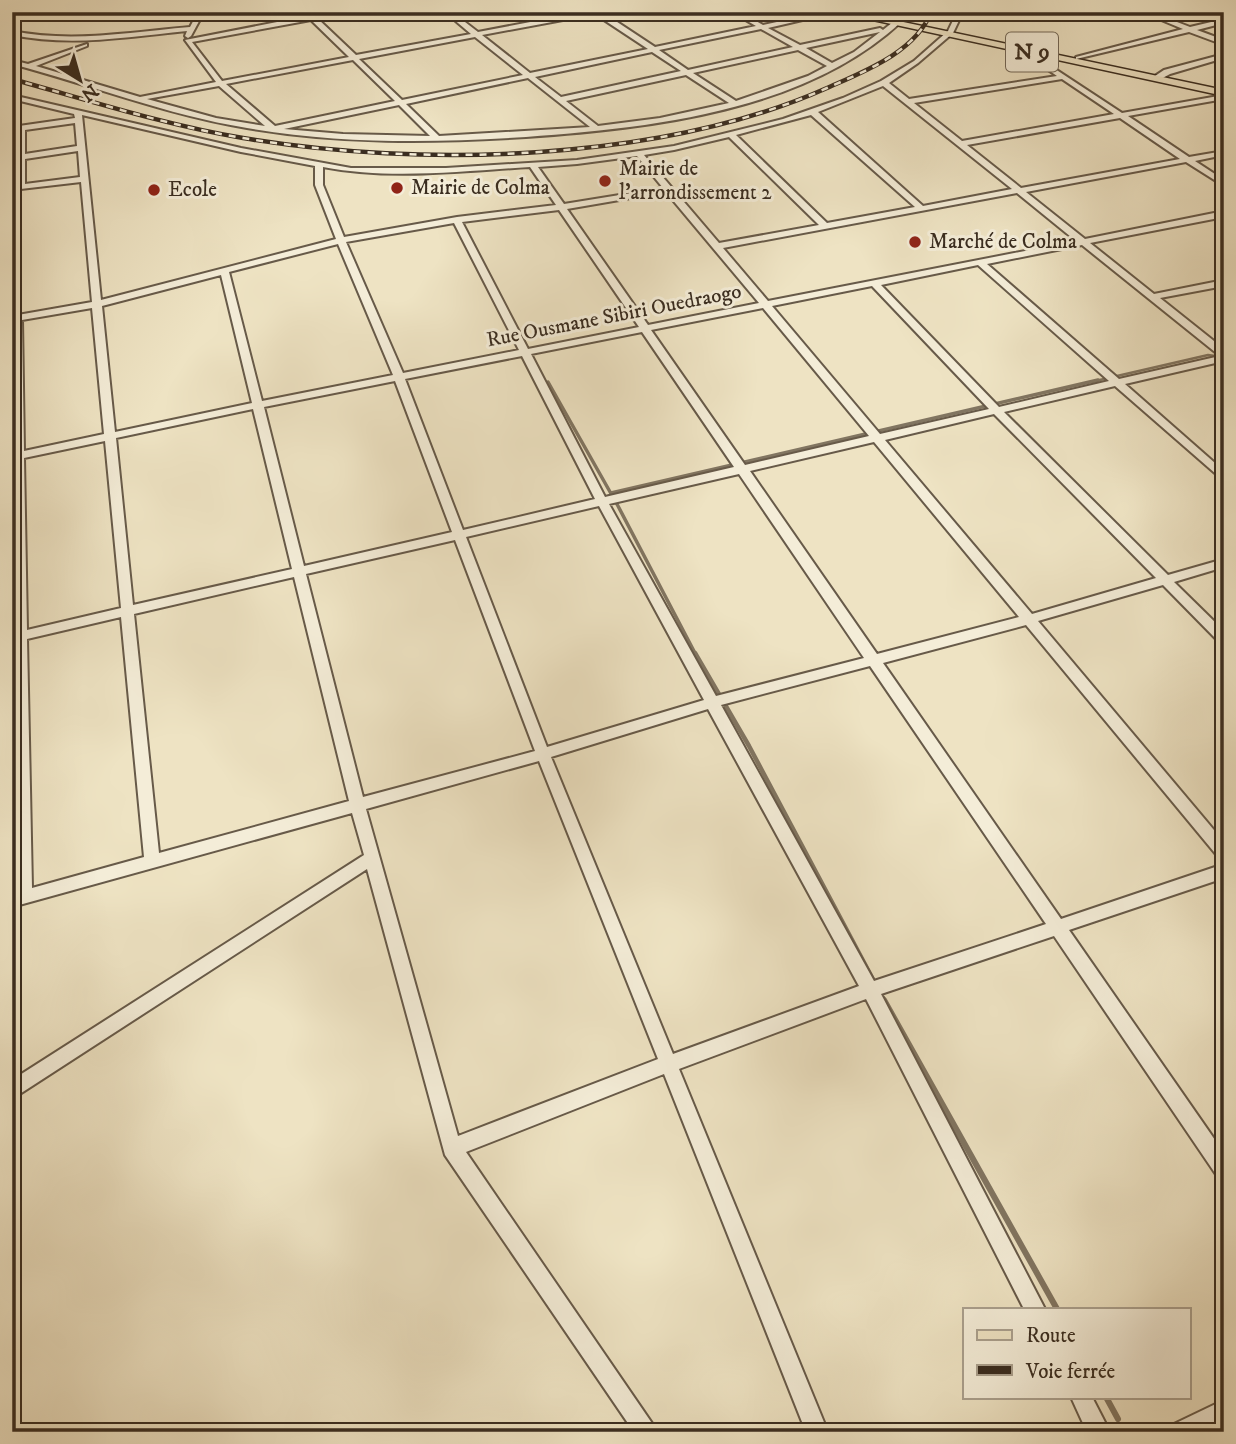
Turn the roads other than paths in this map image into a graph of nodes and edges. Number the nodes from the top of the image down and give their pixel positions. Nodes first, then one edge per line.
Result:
1 (201, 12) edge
2 (342, 12) edge
3 (449, 12) edge
4 (596, 12) edge
5 (735, 12) edge
6 (834, 12) edge
7 (841, 12) edge
8 (852, 12) edge
9 (878, 12) edge
10 (960, 12) edge
11 (1145, 12) edge
12 (310, 15) edge
13 (1224, 22) edge
14 (894, 25) junction
15 (762, 27) junction
16 (190, 29) junction
17 (1187, 29) junction
18 (12, 33) edge
19 (477, 34) junction
20 (950, 34) junction
21 (107, 39) junction
22 (187, 41) junction
23 (1224, 43) edge
24 (799, 47) junction
25 (1020, 48) junction
26 (651, 50) junction
27 (1224, 56) edge
28 (1078, 58) junction
29 (356, 59) junction
30 (12, 62) edge
31 (29, 66) junction
32 (834, 67) junction
33 (685, 72) junction
34 (528, 75) junction
35 (1061, 77) junction
36 (1158, 77) junction
37 (884, 83) junction
38 (222, 85) junction
39 (1224, 93) edge
40 (12, 97) edge
41 (138, 99) junction
42 (560, 100) junction
43 (400, 101) junction
44 (906, 102) junction
45 (734, 104) junction
46 (813, 112) junction
47 (1119, 116) junction
48 (78, 117) junction
49 (17, 128) edge
50 (273, 129) junction
51 (597, 129) junction
52 (732, 135) junction
53 (438, 139) junction
54 (960, 144) junction
55 (82, 148) junction
56 (1224, 153) edge
57 (640, 155) junction
58 (17, 157) edge
59 (1186, 159) junction
60 (319, 166) junction
61 (533, 166) junction
62 (85, 179) junction
63 (1224, 184) edge
64 (17, 187) edge
65 (669, 189) junction
66 (1017, 191) junction
67 (562, 207) junction
68 (921, 208) junction
69 (1224, 214) edge
70 (457, 219) junction
71 (825, 226) junction
72 (342, 240) junction
73 (1082, 242) junction
74 (718, 246) junction
75 (980, 262) junction
76 (223, 270) junction
77 (874, 283) junction
78 (1224, 284) edge
79 (1153, 297) junction
80 (98, 304) junction
81 (765, 306) junction
82 (14, 318) edge
83 (646, 328) junction
84 (526, 352) junction
85 (1224, 356) edge
86 (398, 377) junction
87 (1116, 383) junction
88 (258, 405) junction
89 (996, 410) junction
90 (110, 437) junction
91 (875, 438) junction
92 (15, 457) edge
93 (742, 469) junction
94 (1224, 477) edge
95 (602, 502) junction
96 (460, 535) junction
97 (15, 542) edge
98 (1224, 564) edge
99 (298, 571) junction
100 (1164, 580) junction
101 (129, 611) junction
102 (1027, 620) junction
103 (16, 638) edge
104 (1224, 639) edge
105 (875, 660) junction
106 (714, 702) junction
107 (543, 754) junction
108 (357, 803) junction
109 (1224, 853) edge
110 (372, 858) junction
111 (152, 860) junction
112 (1224, 871) edge
113 (18, 898) edge
114 (1057, 928) junction
115 (870, 990) junction
116 (668, 1064) junction
117 (12, 1090) edge
118 (452, 1148) junction
119 (1224, 1169) edge
120 (1034, 1308) edge
121 (1082, 1398) edge
122 (1224, 1411) edge
123 (647, 1432) edge
124 (817, 1432) edge
125 (1099, 1432) edge
126 (1182, 1432) edge

1 - 16 street
2 - 12 street
3 - 19 street
4 - 19 street
4 - 26 street
5 - 15 street
6 - 15 street
7 - 14 main road, N 9
8 - 14 main road, N 9
9 - 14 street
10 - 20 street
11 - 17 street
12 - 22 street
12 - 29 street
13 - 17 street
14 - 20 main road, N 9
14 - 24 street
14 - 32 street
15 - 24 street
15 - 26 street
16 - 21 street
16 - 22 street
17 - 23 street
17 - 28 street
18 - 21 street
19 - 29 street
19 - 34 street
20 - 25 main road, N 9
20 - 37 street
21 - 31 street
22 - 38 street
24 - 32 street
24 - 33 street
25 - 28 main road, N 9
25 - 35 street
25 - 36 main road, N 9
26 - 33 street
26 - 34 street
27 - 36 street
28 - 36 main road, N 9
29 - 38 street
29 - 43 street
30 - 31 street
31 - 41 street
32 - 45 street
33 - 42 street
33 - 45 street
34 - 42 street
34 - 43 street
35 - 44 street
35 - 47 street
36 - 39 main road, N 9
37 - 44 street
37 - 46 street
38 - 41 street
38 - 50 street
39 - 47 street
40 - 48 street
41 - 50 street
42 - 51 street
43 - 50 street
43 - 53 street
44 - 54 street
45 - 51 street
46 - 52 street
46 - 68 street
47 - 54 street
47 - 59 street
48 - 49 street
48 - 55 street
48 - 60 street
49 - 58 street
50 - 53 street
51 - 53 street
52 - 57 street
52 - 71 street
54 - 66 street
55 - 58 street
55 - 62 street
56 - 59 street
57 - 61 street
57 - 65 street
58 - 64 street
59 - 63 street
59 - 66 street
60 - 61 street
60 - 72 street
61 - 67 street
62 - 64 street
62 - 80 street
65 - 67 street
65 - 74 street
66 - 68 street
66 - 73 street
67 - 70 street
67 - 83 street
68 - 71 street
69 - 73 street, Rue Ousmane Sibiri Ouedraogo
70 - 72 street
70 - 84 street
71 - 74 street
72 - 76 street
72 - 86 street
73 - 75 street, Rue Ousmane Sibiri Ouedraogo
73 - 79 street
74 - 81 street
75 - 77 street, Rue Ousmane Sibiri Ouedraogo
75 - 87 street
76 - 80 street
76 - 88 street
77 - 81 street, Rue Ousmane Sibiri Ouedraogo
77 - 89 street
78 - 79 street
79 - 85 street
80 - 82 street
80 - 90 street
81 - 83 street, Rue Ousmane Sibiri Ouedraogo
81 - 91 street
82 - 92 street
83 - 84 street, Rue Ousmane Sibiri Ouedraogo
83 - 93 street
84 - 86 street, Rue Ousmane Sibiri Ouedraogo
84 - 95 street
85 - 87 street
86 - 88 street, Rue Ousmane Sibiri Ouedraogo
86 - 96 street
87 - 89 street
87 - 94 street
88 - 90 street, Rue Ousmane Sibiri Ouedraogo
88 - 99 street
89 - 91 street
89 - 100 street
90 - 92 street, Rue Ousmane Sibiri Ouedraogo
90 - 101 street
91 - 93 street
91 - 102 street
92 - 97 street
93 - 95 street
93 - 105 street
95 - 96 street
95 - 106 street
96 - 99 street
96 - 107 street
97 - 103 street
98 - 100 street
99 - 101 street
99 - 108 street
100 - 102 street
100 - 104 street
101 - 103 street
101 - 111 street
102 - 105 street
102 - 109 street
103 - 113 street
105 - 106 street
105 - 114 street
106 - 107 street
106 - 115 street
107 - 108 street
107 - 116 street
108 - 110 street
108 - 111 street
110 - 117 street
110 - 118 street
111 - 113 street
112 - 114 street
114 - 115 street
114 - 119 street
115 - 116 street
115 - 120 street
116 - 118 street
116 - 124 street
118 - 123 street
121 - 125 street
122 - 126 street

